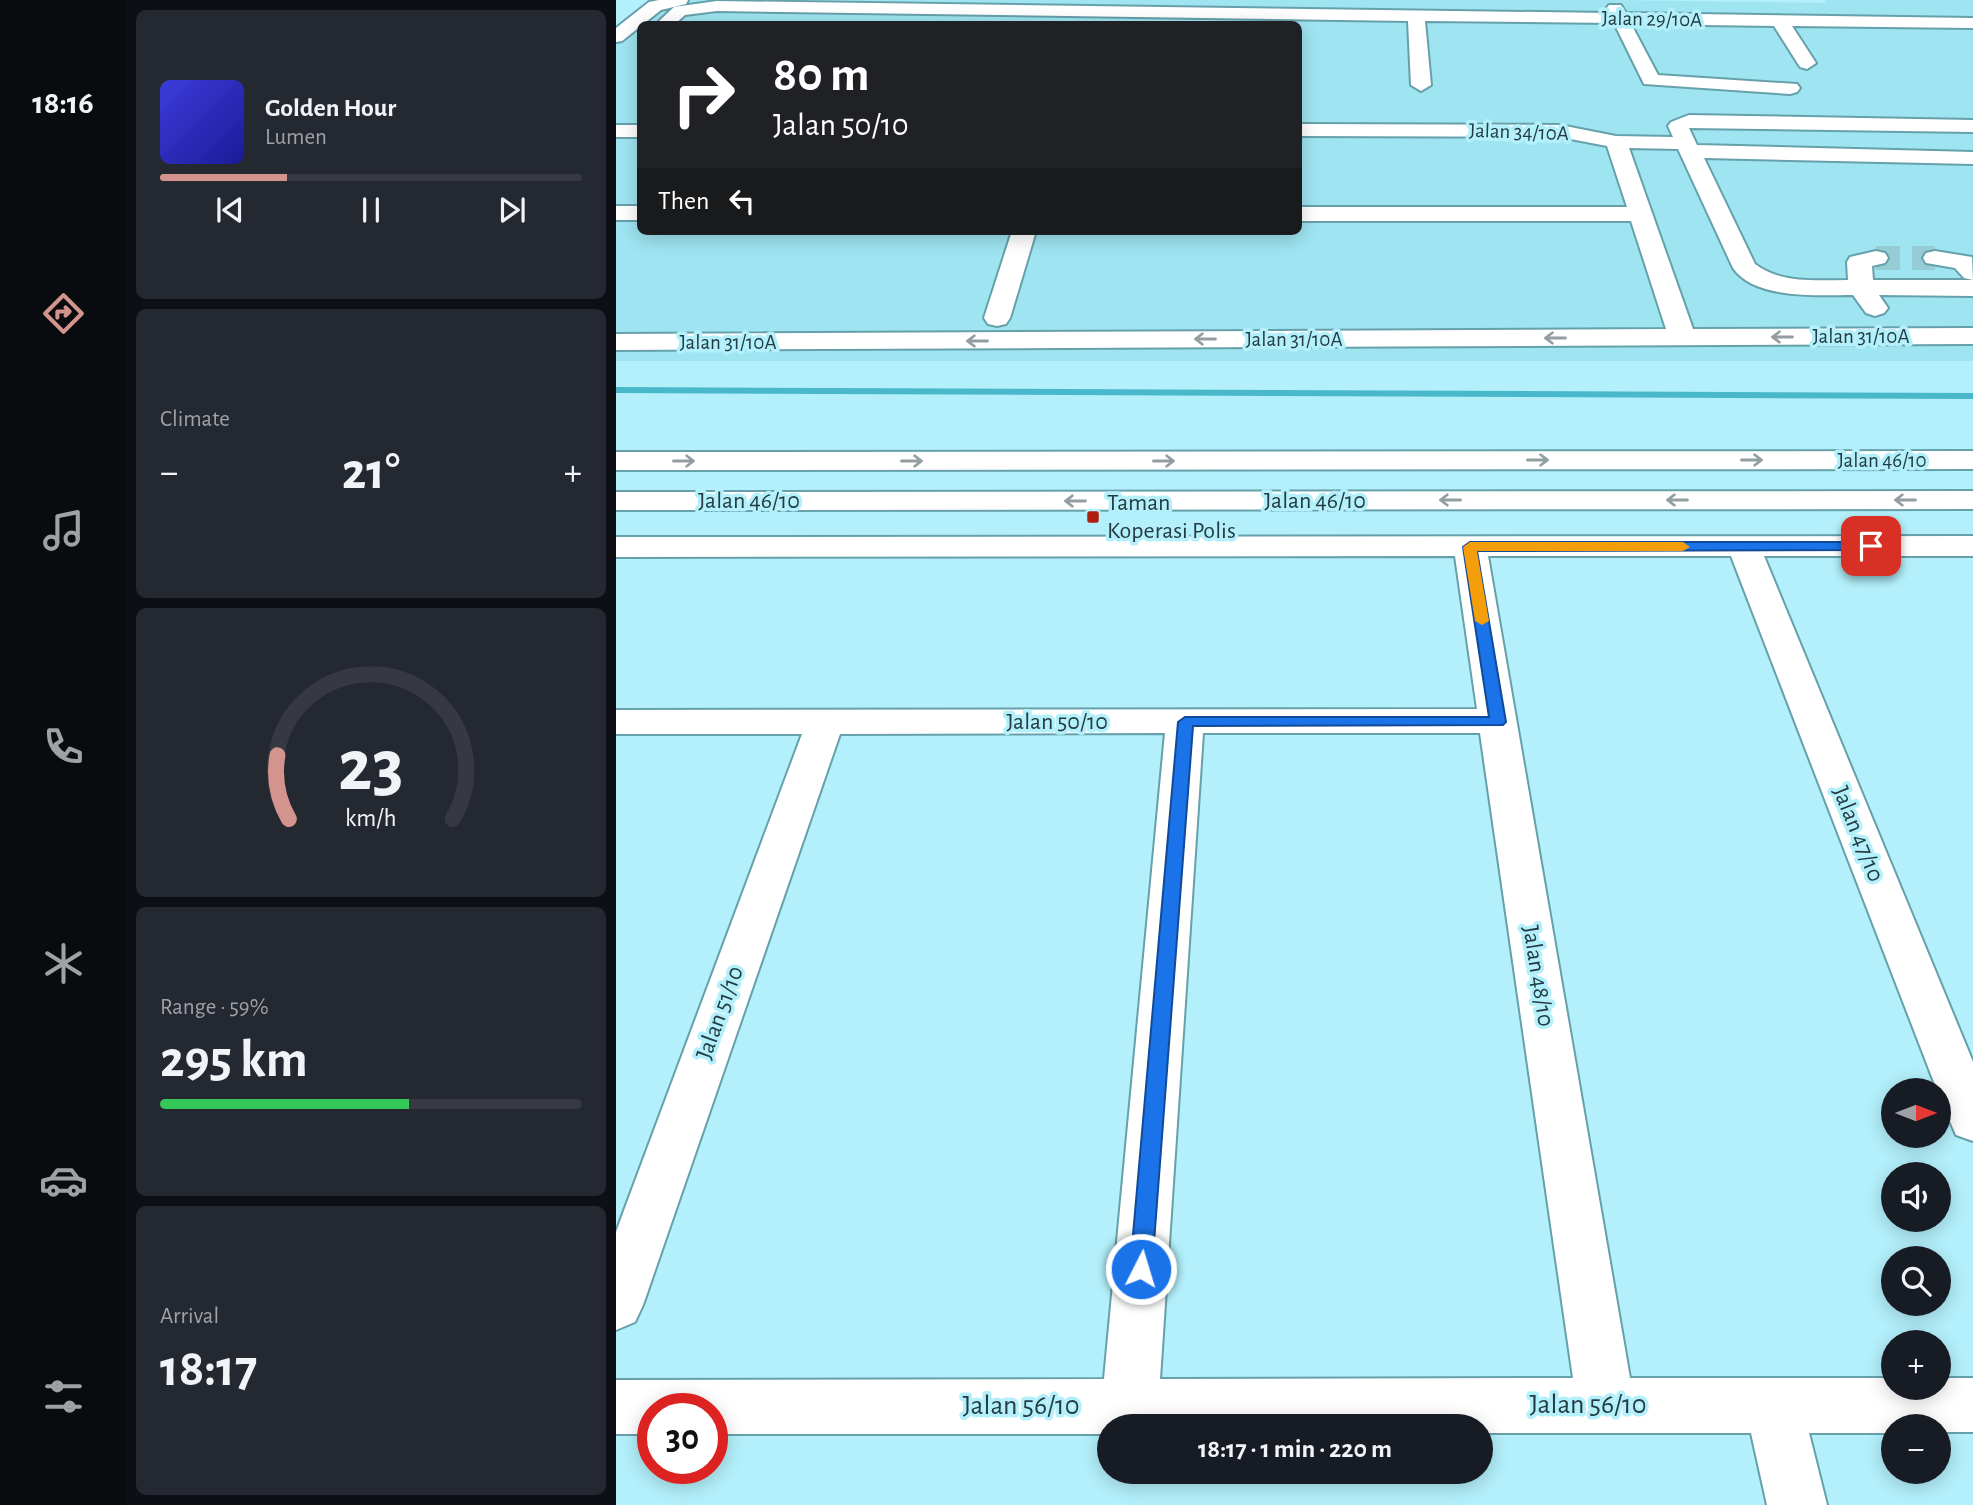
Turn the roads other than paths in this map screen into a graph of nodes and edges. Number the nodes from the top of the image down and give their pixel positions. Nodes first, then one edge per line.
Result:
1 (680, 0) edge
2 (923, 0) edge
3 (1043, 12) edge
4 (1618, 14) junction
5 (1973, 14) edge
6 (1416, 16) junction
7 (668, 21) edge
8 (1780, 21) junction
9 (1973, 23) edge
10 (616, 37) edge
11 (1807, 63) dead end
12 (1420, 85) dead end
13 (1790, 89) dead end
14 (1973, 125) edge
15 (1302, 130) edge
16 (616, 131) edge
17 (637, 131) edge
18 (1616, 142) junction
19 (1690, 147) junction
20 (1973, 158) edge
21 (616, 213) edge
22 (637, 213) edge
23 (1302, 214) edge
24 (1642, 214) junction
25 (1023, 235) edge
26 (1876, 258) dead end
27 (1935, 258) tunnel mouth
28 (1973, 273) edge
29 (1861, 287) junction
30 (1973, 288) edge
31 (1880, 317) junction
32 (1973, 317) edge
33 (997, 318) junction
34 (616, 320) edge
35 (1679, 328) junction
36 (1973, 336) edge
37 (616, 342) edge
38 (1973, 460) edge
39 (616, 461) edge
40 (1973, 500) edge
41 (616, 501) edge
42 (1973, 546) edge
43 (1470, 547) junction
44 (1744, 547) junction
45 (618, 550) edge
46 (616, 722) edge
47 (825, 722) junction
48 (1185, 722) junction
49 (1498, 722) junction
50 (1973, 1121) edge
51 (616, 1305) edge
52 (1129, 1405) junction
53 (1606, 1405) junction
54 (1773, 1405) junction
55 (1973, 1405) edge
56 (616, 1407) edge
57 (1797, 1505) edge

1 - 10 street
2 - 3 street, Jalan 29/10A
3 - 4 street, Jalan 29/10A
3 - 6 street, Jalan 29/10A
3 - 7 street, Jalan 29/10A
4 - 5 street, Jalan 29/10A
4 - 6 street, Jalan 29/10A
4 - 8 street, Jalan 29/10A
4 - 13 street
6 - 12 street
8 - 9 street, Jalan 29/10A
8 - 11 street
14 - 19 street
15 - 18 street, Jalan 34/10A
16 - 17 street
18 - 19 street, Jalan 34/10A
18 - 24 street
19 - 20 street, Jalan 34/10A
19 - 29 street
21 - 22 street
23 - 24 street
24 - 35 street
25 - 33 street
26 - 29 street
27 - 28 street
29 - 30 street
29 - 31 street
31 - 32 street, Jalan 31/10A
31 - 35 street, Jalan 31/10A
33 - 34 street, Jalan 31/10A
33 - 35 street, Jalan 31/10A
36 -> 35 street, Jalan 31/10A
35 -> 37 street, Jalan 31/10A
39 -> 38 street, Jalan 46/10
40 -> 41 street, Jalan 46/10
42 - 44 street, Jalan 46/10
43 - 44 street, Jalan 46/10
43 - 45 street, Jalan 46/10
43 - 49 street, Jalan 48/10
44 - 50 street, Jalan 47/10
46 - 47 street, Jalan 50/10
47 - 48 street, Jalan 50/10
47 - 51 street, Jalan 51/10
48 - 49 street, Jalan 50/10
48 - 52 street
49 - 53 street, Jalan 48/10
52 - 53 street, Jalan 56/10
52 - 56 street, Jalan 56/10
53 - 54 street, Jalan 56/10
54 - 55 street, Jalan 56/10
54 - 57 street

